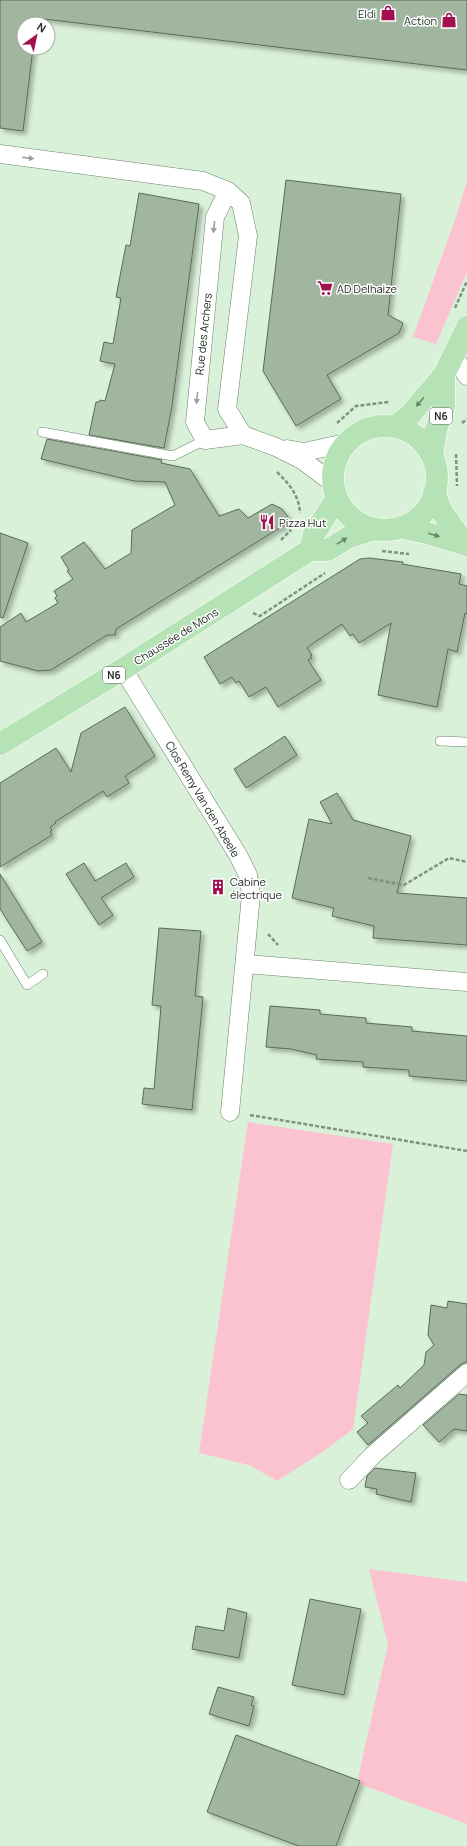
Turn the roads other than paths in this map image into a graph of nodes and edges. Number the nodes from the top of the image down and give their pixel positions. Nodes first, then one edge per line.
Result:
1 (0, 154) edge
2 (228, 191) junction
3 (467, 327) edge
4 (453, 355) junction
5 (444, 375) junction
6 (467, 376) edge
7 (394, 427) junction
8 (42, 432) dead end
9 (243, 435) junction
10 (205, 440) junction
11 (346, 443) junction
12 (276, 447) junction
13 (432, 456) junction
14 (335, 491) junction
15 (434, 492) junction
16 (400, 527) junction
17 (375, 529) junction
18 (467, 545) edge
19 (310, 550) junction
20 (123, 669) junction
21 (440, 740) dead end
22 (467, 742) edge
23 (0, 744) edge
24 (0, 940) edge
25 (246, 964) junction
26 (43, 974) dead end
27 (467, 982) edge
28 (230, 1112) road end
29 (467, 1373) edge
30 (349, 1480) dead end

1 -> 2 street
2 - 9 street
2 -> 10 street, Rue des Archers
3 - 4 main road, N6
4 - 5 main road, N6
4 - 6 street
5 -> 7 main road, N6
5 - 13 main road, N6
7 - 11 main road
7 - 13 main road
8 - 10 lane
9 - 10 street
9 - 12 street
11 - 12 street
11 - 14 main road
12 - 14 street
13 - 15 main road
14 - 17 main road
14 - 19 main road
15 - 16 main road
15 - 18 main road
16 - 17 main road
16 -> 18 main road
19 -> 17 main road, Chaussée de Mons / N6
19 - 20 main road, Chaussée de Mons / N6
20 - 23 main road, Chaussée de Mons / N6
20 - 25 street, Clos Remy Van den Abeele
21 - 22 lane
24 - 26 lane
25 - 27 street
25 - 28 street, Clos Remy Van den Abeele
29 - 30 street

